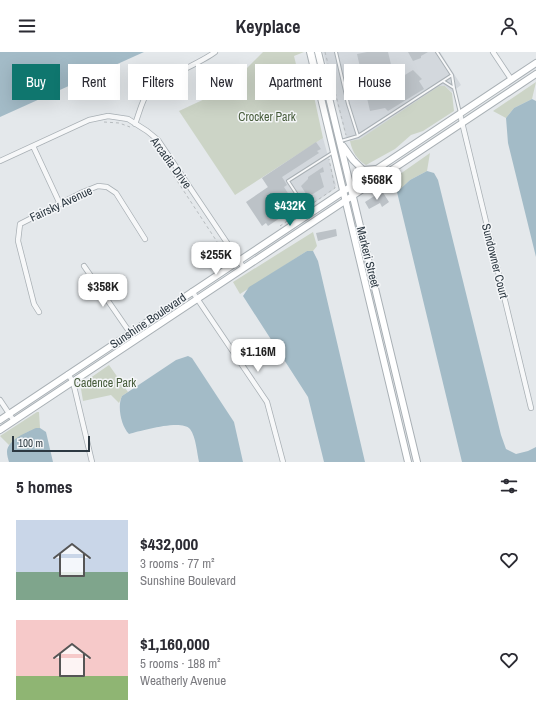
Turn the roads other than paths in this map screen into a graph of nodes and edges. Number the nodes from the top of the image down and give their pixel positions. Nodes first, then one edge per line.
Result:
1 (215, 52) edge
2 (310, 52) edge
3 (313, 52) edge
4 (318, 52) edge
5 (336, 52) edge
6 (437, 52) edge
7 (493, 52) edge
8 (536, 63) edge
9 (313, 64) edge
10 (316, 64) edge
11 (536, 74) edge
12 (452, 75) junction
13 (511, 79) junction
14 (443, 81) junction
15 (454, 88) junction
16 (321, 100) edge
17 (460, 114) junction
18 (462, 123) junction
19 (135, 126) junction
20 (358, 136) junction
21 (340, 141) junction
22 (33, 146) junction
23 (334, 152) junction
24 (0, 161) edge
25 (378, 168) junction
26 (352, 186) junction
27 (343, 192) junction
28 (354, 196) junction
29 (346, 201) junction
30 (60, 204) junction
31 (309, 214) junction
32 (145, 238) dead end
33 (238, 261) junction
34 (84, 266) dead end
35 (244, 268) junction
36 (192, 291) junction
37 (198, 299) junction
38 (39, 312) dead end
39 (386, 330) junction
40 (130, 332) junction
41 (376, 332) junction
42 (135, 340) junction
43 (68, 374) junction
44 (73, 382) junction
45 (0, 400) edge
46 (531, 408) dead end
47 (9, 414) junction
48 (0, 420) edge
49 (14, 421) junction
50 (0, 430) edge
51 (92, 462) edge
52 (283, 462) edge
53 (408, 462) edge
54 (417, 462) edge

1 - 19 street
2 - 9 main road, Markeri Street
3 - 10 lane
4 - 21 main road, Markeri Street
5 - 20 lane
6 - 12 lane
7 - 13 street
8 - 13 main road, Sunshine Boulevard
11 - 18 main road, Sunshine Boulevard
12 - 14 lane
12 - 15 lane
13 - 17 main road, Sunshine Boulevard
14 - 15 lane
14 - 20 lane
15 - 17 lane
16 - 23 main road, Markeri Street
17 - 18 street, Sundowner Court
17 - 25 main road, Sunshine Boulevard
18 - 28 main road, Sunshine Boulevard
18 - 46 street, Sundowner Court
19 - 22 street, Arcadia Drive
19 - 33 street, Arcadia Drive
20 - 21 lane
21 - 25 main road
21 - 26 main road, Markeri Street
22 - 24 street, Arcadia Drive
22 - 30 street
23 - 27 main road, Markeri Street
23 - 31 lane
25 - 26 main road, Sunshine Boulevard
26 - 27 main road, Sunshine Boulevard
26 - 28 main road, Markeri Street
27 - 29 main road, Markeri Street
27 - 31 main road, Sunshine Boulevard
28 - 29 main road, Sunshine Boulevard
28 - 39 main road, Markeri Street
29 - 35 main road, Sunshine Boulevard
29 - 41 main road, Markeri Street
30 - 32 street, Fairsky Avenue
30 - 38 street, Fairsky Avenue
31 - 33 main road, Sunshine Boulevard
33 - 35 street, Arcadia Drive
33 - 36 main road, Sunshine Boulevard
34 - 40 street
35 - 37 main road, Sunshine Boulevard
36 - 37 street
36 - 40 main road, Sunshine Boulevard
37 - 42 main road, Sunshine Boulevard
37 - 52 street
39 - 41 main road
39 - 54 main road, Markeri Street
40 - 42 street
40 - 43 main road, Sunshine Boulevard
41 - 53 main road, Markeri Street
42 - 44 main road, Sunshine Boulevard
43 - 44 street
43 - 47 main road, Sunshine Boulevard
44 - 49 main road, Sunshine Boulevard
44 - 51 street
45 - 47 street
47 - 48 main road, Sunshine Boulevard
47 - 49 street
49 - 50 main road, Sunshine Boulevard

